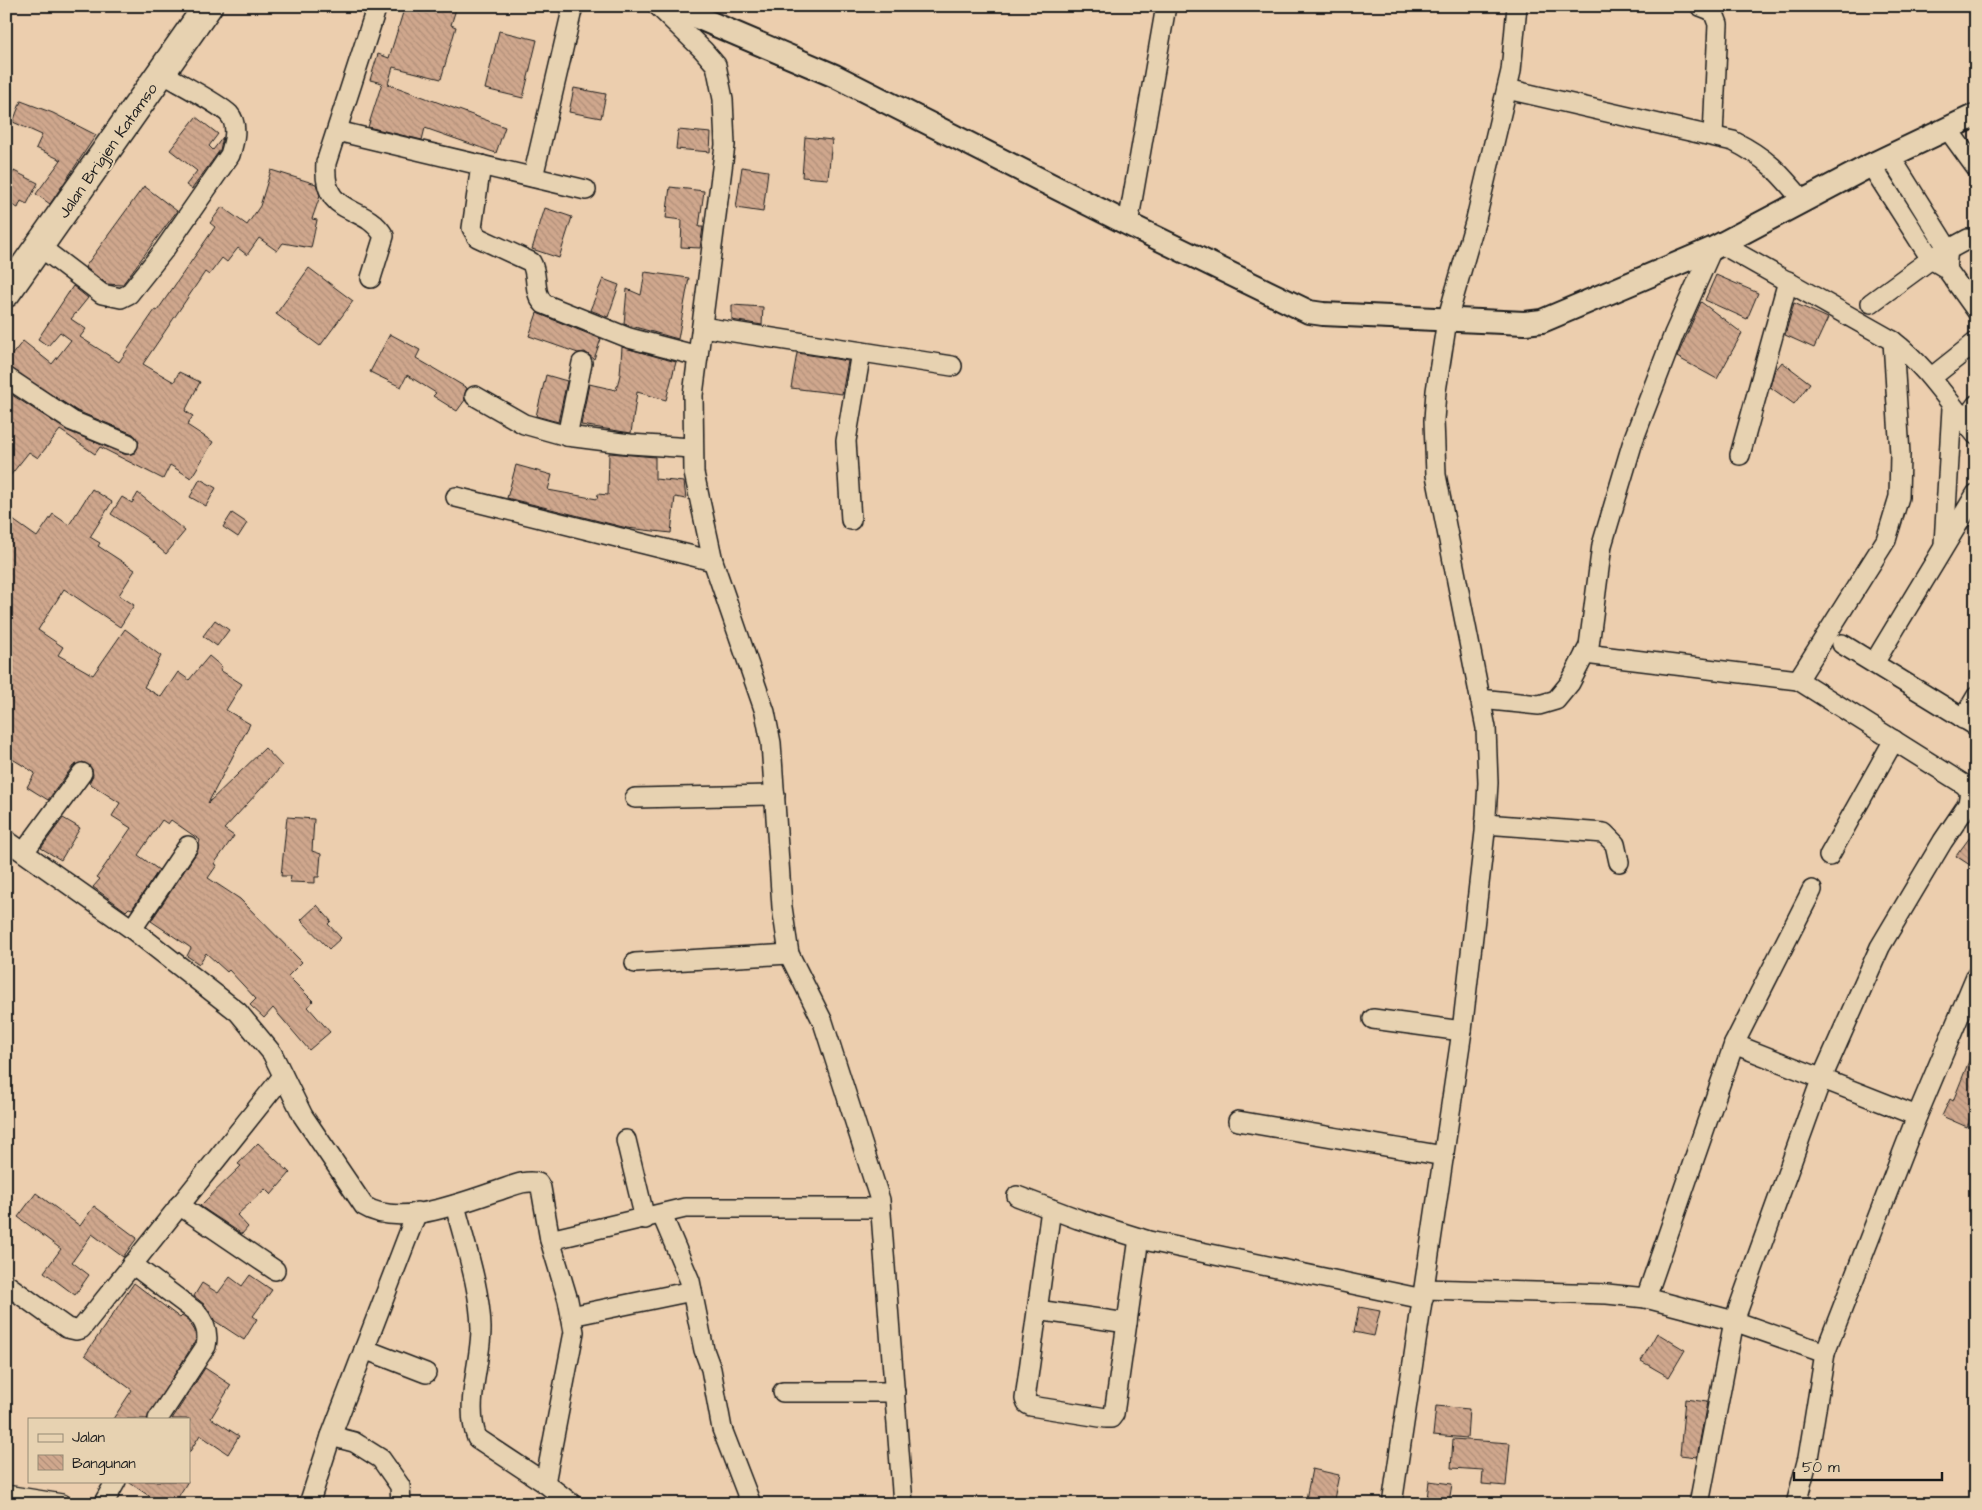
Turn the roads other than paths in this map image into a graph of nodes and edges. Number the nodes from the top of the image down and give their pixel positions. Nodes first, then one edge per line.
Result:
1 (208, 6) edge
2 (377, 6) edge
3 (572, 6) edge
4 (658, 6) edge
5 (671, 6) edge
6 (1166, 6) edge
7 (1517, 6) edge
8 (1700, 6) edge
9 (162, 73) junction
10 (1506, 89) junction
11 (1976, 115) edge
12 (1948, 128) junction
13 (337, 131) junction
14 (1713, 136) junction
15 (1881, 161) junction
16 (481, 165) junction
17 (1976, 168) edge
18 (533, 177) junction
19 (586, 190) dead end
20 (1803, 201) junction
21 (1128, 224) junction
22 (1968, 239) dead end
23 (39, 246) junction
24 (1717, 246) junction
25 (1948, 249) junction
26 (1938, 264) junction
27 (372, 278) dead end
28 (1788, 281) junction
29 (6, 293) edge
30 (1870, 303) dead end
31 (1976, 310) edge
32 (1447, 320) junction
33 (702, 327) junction
34 (1893, 341) junction
35 (1976, 342) edge
36 (861, 352) junction
37 (698, 356) junction
38 (582, 363) dead end
39 (952, 366) dead end
40 (6, 377) edge
41 (1932, 377) junction
42 (475, 396) dead end
43 (1976, 405) edge
44 (1964, 421) edge
45 (567, 436) junction
46 (128, 444) dead end
47 (692, 448) junction
48 (1740, 455) dead end
49 (1976, 494) edge
50 (456, 498) dead end
51 (851, 520) dead end
52 (1944, 545) junction
53 (713, 561) junction
54 (1842, 644) dead end
55 (1585, 654) junction
56 (1874, 663) junction
57 (1798, 680) junction
58 (1976, 697) edge
59 (1480, 699) junction
60 (1970, 723) edge
61 (1894, 740) junction
62 (82, 773) dead end
63 (1972, 790) edge
64 (775, 795) junction
65 (635, 798) dead end
66 (1485, 824) junction
67 (6, 840) edge
68 (188, 846) dead end
69 (24, 852) junction
70 (1829, 856) dead end
71 (1618, 862) dead end
72 (1812, 890) dead end
73 (132, 929) junction
74 (789, 954) junction
75 (635, 963) dead end
76 (1976, 976) edge
77 (1373, 1019) dead end
78 (1462, 1031) junction
79 (1734, 1044) junction
80 (283, 1076) junction
81 (1821, 1080) junction
82 (1917, 1116) junction
83 (1238, 1121) dead end
84 (626, 1140) dead end
85 (1444, 1156) junction
86 (1017, 1196) dead end
87 (179, 1205) junction
88 (455, 1206) junction
89 (880, 1208) junction
90 (1051, 1209) junction
91 (417, 1212) junction
92 (654, 1217) junction
93 (1139, 1238) junction
94 (550, 1240) junction
95 (132, 1264) junction
96 (275, 1270) dead end
97 (6, 1284) edge
98 (692, 1291) junction
99 (1423, 1294) junction
100 (1646, 1298) junction
101 (1037, 1310) junction
102 (571, 1316) junction
103 (1734, 1320) junction
104 (1127, 1323) junction
105 (364, 1348) junction
106 (1825, 1353) junction
107 (426, 1373) dead end
108 (783, 1392) dead end
109 (895, 1392) junction
110 (159, 1418) edge
111 (331, 1436) junction
112 (115, 1482) edge
113 (545, 1482) junction
114 (6, 1495) edge
115 (565, 1502) edge
116 (62, 1504) edge
117 (103, 1504) edge
118 (308, 1504) edge
119 (401, 1504) edge
120 (751, 1504) edge
121 (904, 1504) edge
122 (1392, 1504) edge
123 (1699, 1504) edge
124 (1796, 1504) edge

1 - 9 main road, Jalan Brigjen Katamso
2 - 13 street
3 - 18 street
4 - 33 street
5 - 21 street
6 - 21 street
7 - 10 street
8 - 14 street
9 - 23 main road, Jalan Brigjen Katamso
9 - 23 street
10 - 14 street
10 - 32 street
11 - 12 street
12 - 15 street
12 - 17 street
13 - 16 street
13 - 27 street
14 - 20 street
15 - 20 street
15 - 25 street
15 - 26 street
16 - 18 street
16 - 37 street
18 - 19 street
20 - 24 street
21 - 32 street
22 - 25 street
23 - 29 main road, Jalan Brigjen Katamso
24 - 28 street
24 - 32 street
24 - 55 street
25 - 26 street
26 - 30 street
26 - 31 street
28 - 34 street
28 - 48 street
32 - 59 street
33 - 36 street
33 - 37 street
34 - 41 street
34 - 57 street
35 - 41 street
36 - 39 street
36 - 51 street
37 - 47 street
38 - 45 street
40 - 46 street
41 - 44 street
42 - 45 street
43 - 44 street
44 - 52 street
45 - 47 street
47 - 53 street
49 - 52 street
50 - 53 street
52 - 56 street
53 - 64 street
54 - 56 street
55 - 57 street
55 - 59 street
56 - 60 street
57 - 61 street
58 - 60 street
59 - 66 street
61 - 63 street
61 - 70 street
62 - 69 street
63 - 81 street
64 - 65 street
64 - 74 street
66 - 71 street
66 - 78 street
67 - 69 street
68 - 73 street
69 - 73 street
72 - 79 street
73 - 80 street
74 - 75 street
74 - 89 street
76 - 82 street
77 - 78 street
78 - 85 street
79 - 81 street
79 - 100 street
80 - 87 street
80 - 91 street
81 - 82 street
81 - 103 street
82 - 106 street
83 - 85 street
84 - 92 street
85 - 99 street
86 - 90 street
87 - 95 street
87 - 96 street
88 - 91 street
88 - 94 street
88 - 113 street
89 - 92 street
89 - 109 street
90 - 93 street
90 - 101 street
91 - 105 street
92 - 94 street
92 - 98 street
93 - 99 street
93 - 104 street
94 - 102 street
95 - 97 street
95 - 110 street
98 - 102 street
98 - 120 street
99 - 100 street
99 - 122 street
100 - 103 street
101 - 104 street
101 - 104 street
102 - 113 street
103 - 106 street
103 - 123 street
105 - 107 street
105 - 111 street
106 - 124 street
108 - 109 street
109 - 121 street
111 - 118 street
111 - 119 street
112 - 117 street
113 - 115 street
114 - 116 street

